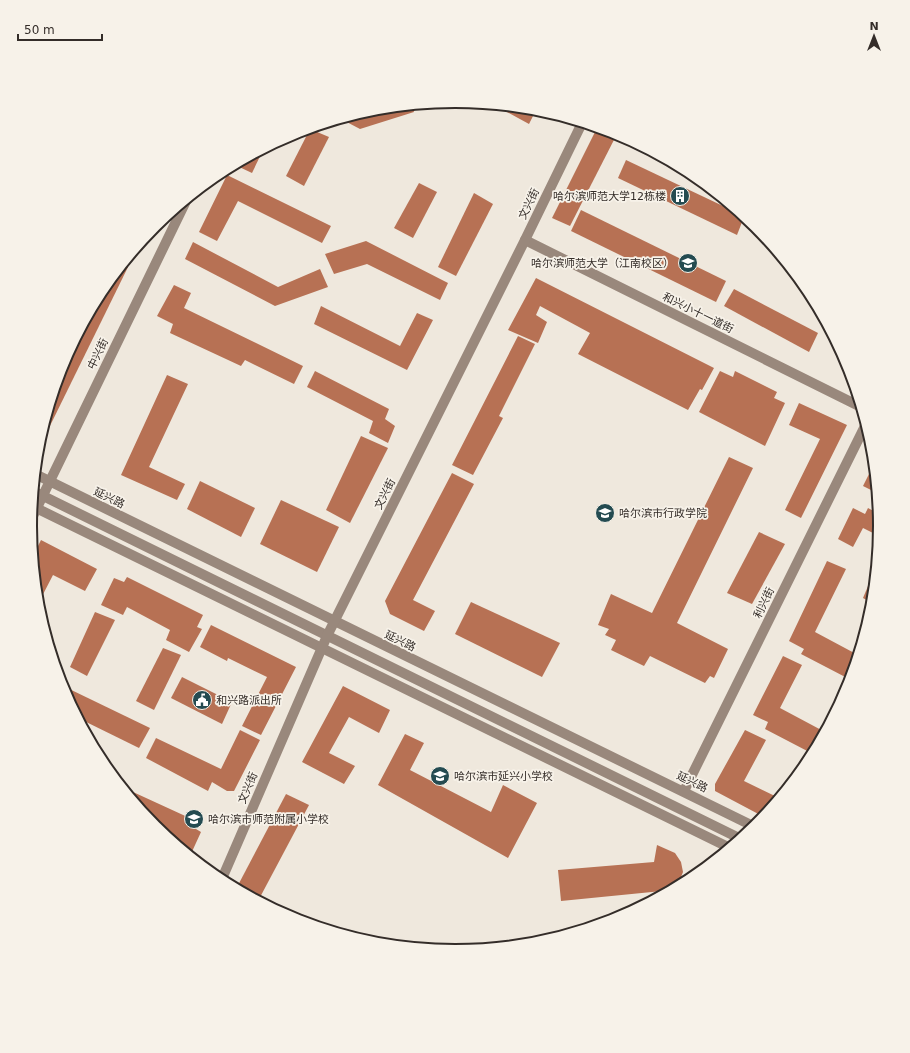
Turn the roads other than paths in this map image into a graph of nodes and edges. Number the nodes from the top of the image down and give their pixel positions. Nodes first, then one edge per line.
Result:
1 (580, 128) edge
2 (182, 210) edge
3 (526, 240) junction
4 (855, 404) edge
5 (862, 432) edge
6 (40, 477) edge
7 (49, 481) junction
8 (39, 492) edge
9 (38, 493) edge
10 (38, 509) edge
11 (334, 622) junction
12 (327, 636) junction
13 (321, 649) junction
14 (684, 791) junction
15 (749, 824) edge
16 (736, 836) edge
17 (725, 846) edge
18 (225, 875) edge

1 - 3 main road, 文兴街
2 - 7 main road, 中兴街
3 - 4 main road, 和兴小十一道街
3 - 11 main road, 文兴街
5 - 14 main road, 利兴街
6 - 7 main road, 延兴路
7 - 8 main road, 中兴街
7 - 11 main road, 延兴路
9 - 12 main road
10 - 13 main road
11 - 12 main road, 文兴街
11 - 14 main road, 延兴路
12 - 13 main road, 文兴街
12 - 16 main road
13 - 17 main road
13 - 18 main road, 文兴街
14 - 15 main road, 延兴路

